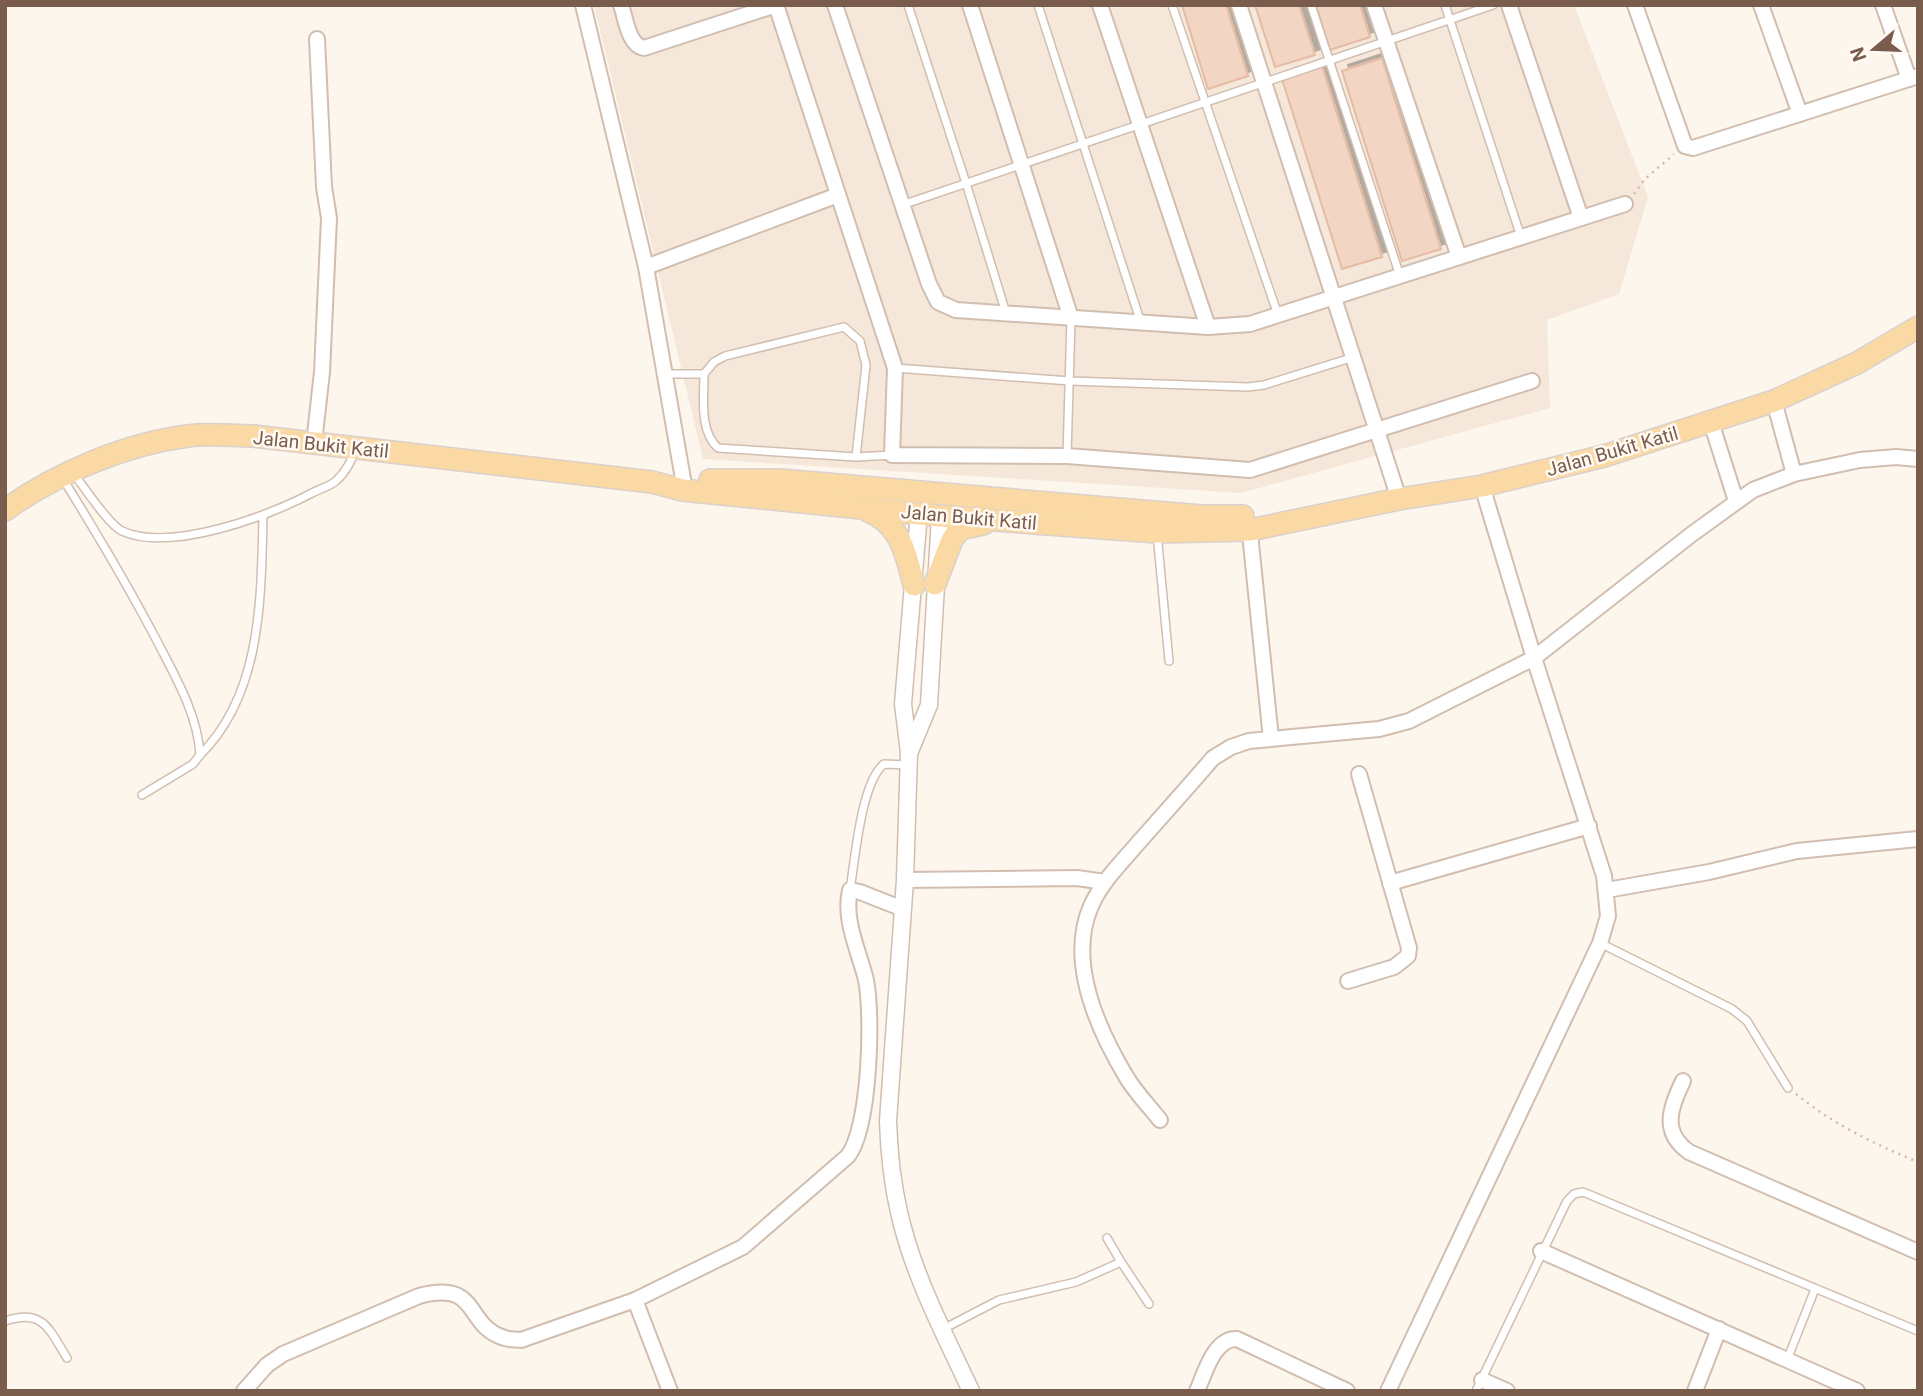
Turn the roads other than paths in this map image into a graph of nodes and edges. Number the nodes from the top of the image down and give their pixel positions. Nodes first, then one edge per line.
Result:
1 (583, 5) edge
2 (621, 5) edge
3 (776, 5) edge
4 (835, 5) edge
5 (908, 5) edge
6 (970, 5) edge
7 (1038, 5) edge
8 (1100, 5) edge
9 (1172, 5) edge
10 (1240, 5) edge
11 (1311, 5) edge
12 (1374, 5) edge
13 (1445, 5) edge
14 (1493, 5) edge
15 (1509, 5) edge
16 (1635, 5) edge
17 (1761, 5) edge
18 (1883, 5) edge
19 (1450, 20) junction
20 (317, 39) dead end
21 (1387, 41) junction
22 (1331, 60) junction
23 (1913, 78) edge
24 (1265, 83) junction
25 (1206, 102) junction
26 (1800, 114) junction
27 (1140, 125) junction
28 (1083, 144) junction
29 (1021, 165) junction
30 (966, 183) junction
31 (838, 195) junction
32 (1625, 204) road end
33 (902, 205) junction
34 (1581, 218) junction
35 (1521, 237) junction
36 (1459, 257) junction
37 (646, 267) junction
38 (1400, 276) junction
39 (1334, 297) junction
40 (1006, 313) junction
41 (1278, 315) junction
42 (1071, 318) junction
43 (1141, 323) junction
44 (1208, 327) junction
45 (1918, 327) edge
46 (1354, 356) junction
47 (895, 368) junction
48 (664, 374) junction
49 (704, 374) junction
50 (1532, 380) dead end
51 (1070, 382) junction
52 (1774, 401) junction
53 (1712, 422) junction
54 (1376, 430) junction
55 (314, 443) junction
56 (357, 448) junction
57 (892, 455) junction
58 (1068, 456) junction
59 (856, 457) junction
60 (1918, 459) edge
61 (67, 473) junction
62 (1794, 474) junction
63 (682, 485) junction
64 (1482, 486) junction
65 (886, 489) junction
66 (973, 496) junction
67 (1399, 499) junction
68 (1737, 501) junction
69 (859, 507) junction
70 (5, 510) edge
71 (929, 512) junction
72 (263, 517) junction
73 (1027, 523) junction
74 (1249, 523) junction
75 (1157, 532) junction
76 (925, 585) junction
77 (1534, 658) junction
78 (1169, 661) dead end
79 (1271, 739) junction
80 (200, 755) junction
81 (909, 759) junction
82 (1359, 774) dead end
83 (142, 795) dead end
84 (1589, 826) junction
85 (1918, 839) edge
86 (905, 880) junction
87 (1105, 882) junction
88 (1390, 883) junction
89 (1607, 890) junction
90 (850, 891) junction
91 (903, 909) junction
92 (1600, 943) junction
93 (1348, 981) dead end
94 (1683, 1081) dead end
95 (1788, 1088) road end
96 (1160, 1120) dead end
97 (1107, 1238) dead end
98 (1541, 1251) junction
99 (1918, 1252) edge
100 (1121, 1262) junction
101 (1815, 1289) junction
102 (635, 1300) junction
103 (1149, 1304) dead end
104 (5, 1321) edge
105 (943, 1329) junction
106 (1719, 1329) junction
107 (1918, 1331) edge
108 (67, 1358) dead end
109 (1787, 1360) junction
110 (1479, 1385) edge
111 (967, 1389) edge
112 (244, 1391) edge
113 (670, 1391) edge
114 (1196, 1391) edge
115 (1348, 1391) edge
116 (1388, 1391) edge
117 (1507, 1391) edge
118 (1695, 1391) edge
119 (1857, 1391) edge

1 - 37 street
2 - 3 street
3 - 31 street
4 - 33 street
5 - 30 lane
6 - 29 street
7 - 28 lane
8 - 27 street
9 - 25 lane
10 - 24 street
11 - 22 lane
12 - 21 street
13 - 19 lane
14 - 19 lane
15 - 34 street
16 - 26 street
17 - 26 street
18 - 23 street
19 - 21 lane
19 - 35 lane
20 - 55 street
21 - 22 lane
21 - 36 street
22 - 24 lane
22 - 38 lane
23 - 26 street
24 - 25 lane
24 - 39 street
25 - 27 lane
25 - 41 lane
27 - 28 lane
27 - 44 street
28 - 29 lane
28 - 43 lane
29 - 30 lane
29 - 42 street
30 - 33 lane
30 - 40 lane
31 - 37 street
31 - 47 street
32 - 34 street
33 - 40 street
34 - 35 street
35 - 36 street
36 - 38 street
37 - 48 street
38 - 39 street
39 - 41 street
39 - 46 street
40 - 42 street
41 - 44 street
42 - 43 street
42 - 51 lane
43 - 44 street
45 - 52 main road, Jalan Bukit Katil
46 - 51 lane
46 - 54 street
47 - 51 lane
47 - 57 street
48 - 49 lane
48 - 63 street
49 - 59 lane
49 - 59 lane
50 - 54 street
51 - 58 lane
52 - 53 main road, Jalan Bukit Katil
52 - 62 street
53 - 64 main road, Jalan Bukit Katil
53 - 68 street
54 - 58 street
54 - 67 street
55 - 56 main road, Jalan Bukit Katil
55 - 61 main road, Jalan Bukit Katil
56 - 63 main road, Jalan Bukit Katil
56 - 72 lane
57 - 58 street
57 - 59 lane
60 - 62 street
61 - 70 main road, Jalan Bukit Katil
61 - 72 lane
61 - 80 lane
62 - 68 street
63 - 65 main road, Jalan Bukit Katil
63 - 69 main road, Jalan Bukit Katil
64 - 67 main road, Jalan Bukit Katil
64 - 77 street
65 - 66 main road, Jalan Bukit Katil
65 - 71 main road
66 - 71 main road
66 - 74 main road, Jalan Bukit Katil
67 - 74 main road, Jalan Bukit Katil
68 - 77 street
69 - 71 main road, Jalan Bukit Katil
69 - 76 main road
71 - 73 main road, Jalan Bukit Katil
71 - 76 street
72 - 80 lane
73 - 75 main road, Jalan Bukit Katil
73 - 76 main road
74 - 75 main road, Jalan Bukit Katil
74 - 79 street
75 - 78 lane
76 - 81 street
76 - 81 street
77 - 79 street
77 - 84 street
79 - 87 street
80 - 83 lane
81 - 86 street
81 - 90 lane
82 - 88 street
84 - 88 street
84 - 89 street
85 - 89 street
86 - 87 street
86 - 91 street
87 - 96 street
88 - 93 street
89 - 92 street
90 - 91 street
90 - 102 street
91 - 105 street
92 - 95 lane
92 - 116 street
94 - 99 street
97 - 100 lane
98 - 101 lane
98 - 106 street
98 - 110 lane
100 - 103 lane
100 - 105 lane
101 - 107 lane
101 - 109 lane
102 - 112 street
102 - 113 street
104 - 108 lane
105 - 111 street
106 - 109 street
106 - 118 street
109 - 119 street
110 - 117 street
114 - 115 street

